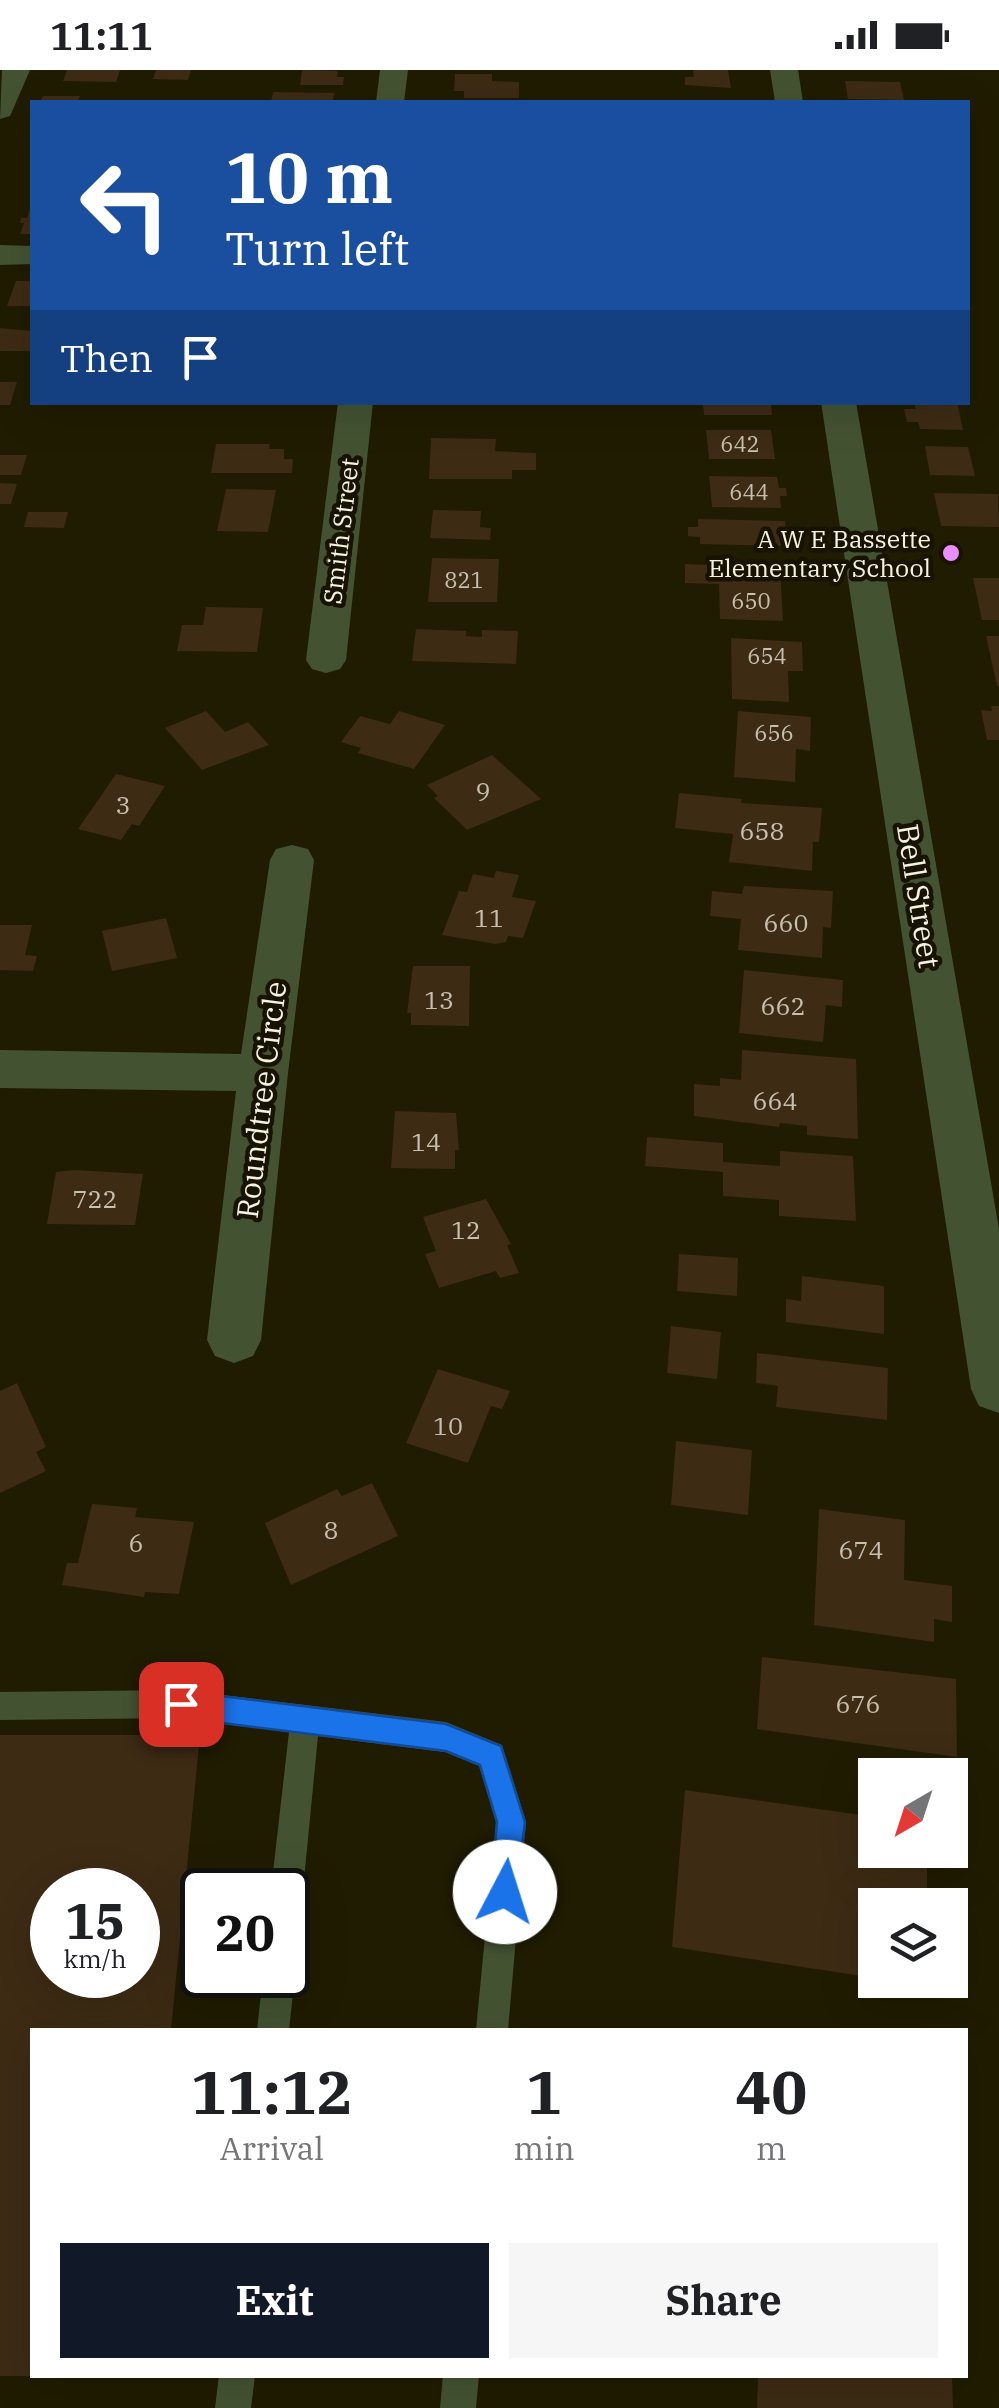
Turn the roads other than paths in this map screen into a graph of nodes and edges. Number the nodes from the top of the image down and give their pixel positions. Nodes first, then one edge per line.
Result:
1 (16, 70) edge
2 (394, 70) edge
3 (784, 70) edge
4 (390, 100) edge
5 (789, 100) edge
6 (0, 110) edge
7 (0, 255) edge
8 (30, 255) edge
9 (356, 405) edge
10 (838, 405) edge
11 (326, 660) dead end
12 (292, 860) dead end
13 (0, 1069) edge
14 (263, 1074) junction
15 (234, 1340) dead end
16 (999, 1389) edge
17 (0, 1706) edge
18 (305, 1720) junction
19 (290, 1868) edge
20 (276, 1998) edge
21 (273, 2028) edge
22 (492, 2028) edge
23 (237, 2378) edge
24 (461, 2378) edge
25 (233, 2408) edge
26 (458, 2408) edge

1 - 6 street
2 - 4 street
3 - 5 street
7 - 8 street
9 - 11 street, Smith Street
10 - 16 street, Bell Street
12 - 14 street, Roundtree Circle
13 - 14 street
14 - 15 street, Roundtree Circle
17 - 18 lane
18 - 19 lane
18 - 22 lane
20 - 21 lane
23 - 25 lane
24 - 26 lane

